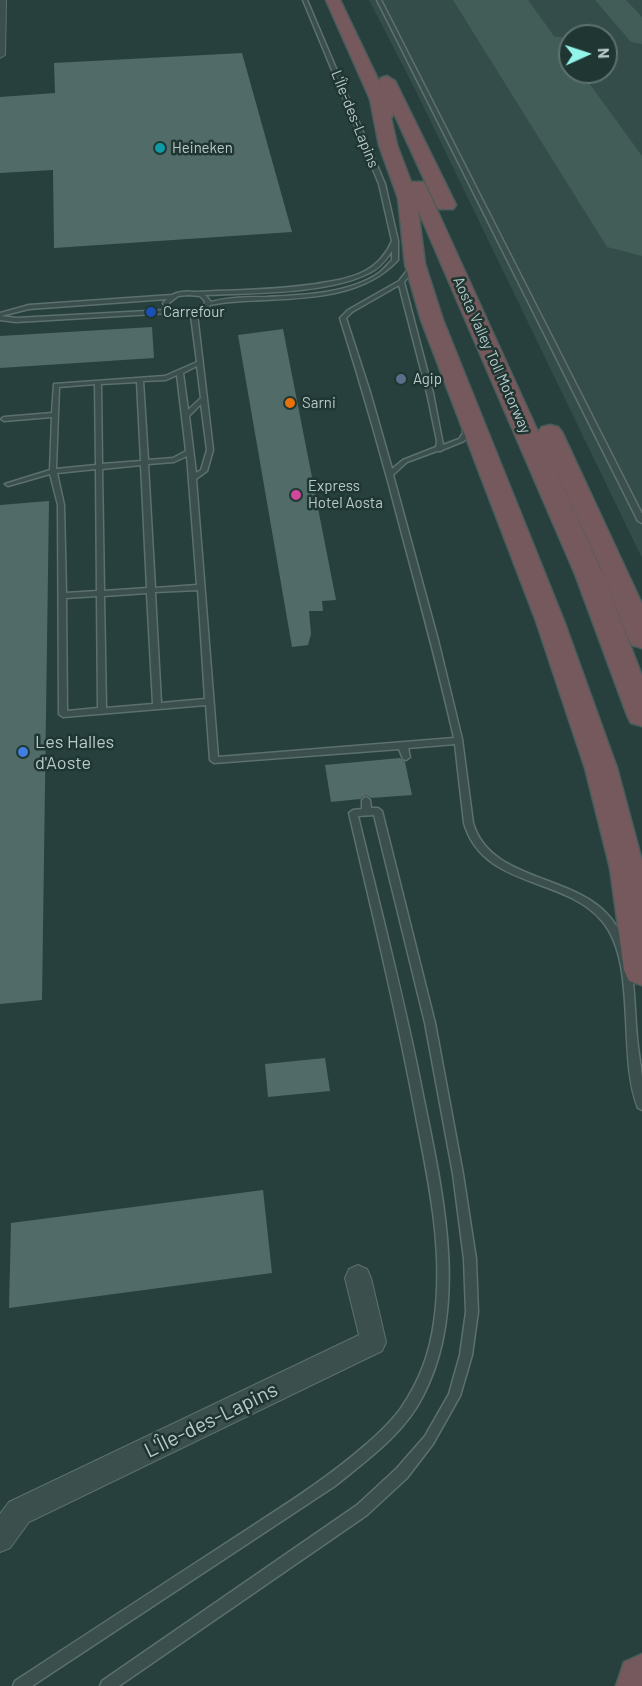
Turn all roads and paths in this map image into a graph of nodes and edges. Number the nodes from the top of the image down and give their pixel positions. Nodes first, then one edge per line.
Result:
1 (2, 0) edge
2 (305, 0) edge
3 (333, 0) edge
4 (347, 0) edge
5 (379, 0) edge
6 (0, 55) edge
7 (376, 94) junction
8 (395, 241) junction
9 (415, 264) junction
10 (401, 282) junction
11 (196, 294) junction
12 (171, 297) junction
13 (209, 304) junction
14 (29, 307) junction
15 (0, 309) edge
16 (171, 311) junction
17 (194, 314) junction
18 (0, 316) edge
19 (199, 363) junction
20 (520, 368) dead end
21 (180, 373) junction
22 (140, 380) junction
23 (98, 382) junction
24 (204, 398) junction
25 (464, 402) junction
26 (540, 410) dead end
27 (55, 415) junction
28 (186, 415) junction
29 (4, 418) dead end
30 (439, 450) junction
31 (190, 452) junction
32 (144, 464) junction
33 (98, 467) junction
34 (53, 471) junction
35 (390, 475) junction
36 (193, 478) junction
37 (8, 484) dead end
38 (642, 520) edge
39 (200, 587) junction
40 (151, 590) junction
41 (100, 593) junction
42 (61, 596) junction
43 (642, 638) edge
44 (208, 702) junction
45 (157, 706) junction
46 (102, 711) junction
47 (642, 715) edge
48 (458, 741) junction
49 (403, 746) junction
50 (274, 756) junction
51 (406, 758) dead end
52 (276, 767) dead end
53 (642, 970) edge
54 (642, 1105) edge
55 (358, 1278) dead end
56 (0, 1538) edge
57 (642, 1680) edge
58 (20, 1686) edge
59 (107, 1686) edge
60 (642, 1686) edge

1 - 6 street
2 - 8 lane, L'Île-des-Lapins
3 - 7 highway, Aosta Valley Toll Motorway
4 - 20 highway, Aosta Valley Toll Motorway
5 - 38 lane
7 - 9 highway
7 - 47 highway, Aosta Valley Toll Motorway
8 - 11 lane
8 - 13 lane, L'Île-des-Lapins
9 - 10 lane
9 - 25 highway
10 - 30 lane
10 - 35 lane
11 - 12 lane
11 - 13 lane
12 - 14 lane
12 - 16 lane
13 - 17 lane, L'Île-des-Lapins
14 - 15 lane
14 - 18 lane
16 - 17 lane
16 - 18 lane
17 - 19 lane
19 - 21 lane
19 - 24 lane
21 - 22 lane
21 - 28 lane
22 - 23 lane
22 - 32 lane
23 - 27 lane
23 - 33 lane
24 - 28 lane
24 - 36 lane
25 - 30 lane
25 - 53 highway
26 - 43 highway, Aosta Valley Toll Motorway
27 - 29 lane
27 - 34 lane
28 - 31 lane
30 - 35 lane
31 - 32 lane
31 - 36 lane
32 - 33 lane
32 - 40 lane
33 - 34 lane
33 - 41 lane
34 - 37 lane
34 - 42 lane
35 - 48 lane
36 - 39 lane
39 - 40 lane
39 - 44 lane
40 - 41 lane
40 - 45 lane
41 - 42 lane
41 - 46 lane
42 - 46 lane
44 - 45 lane
44 - 50 lane
45 - 46 lane
48 - 49 lane
48 - 54 lane
49 - 50 lane
49 - 51 lane
50 - 52 lane
55 - 56 street, L'Île-des-Lapins
57 - 60 highway
58 - 59 lane

